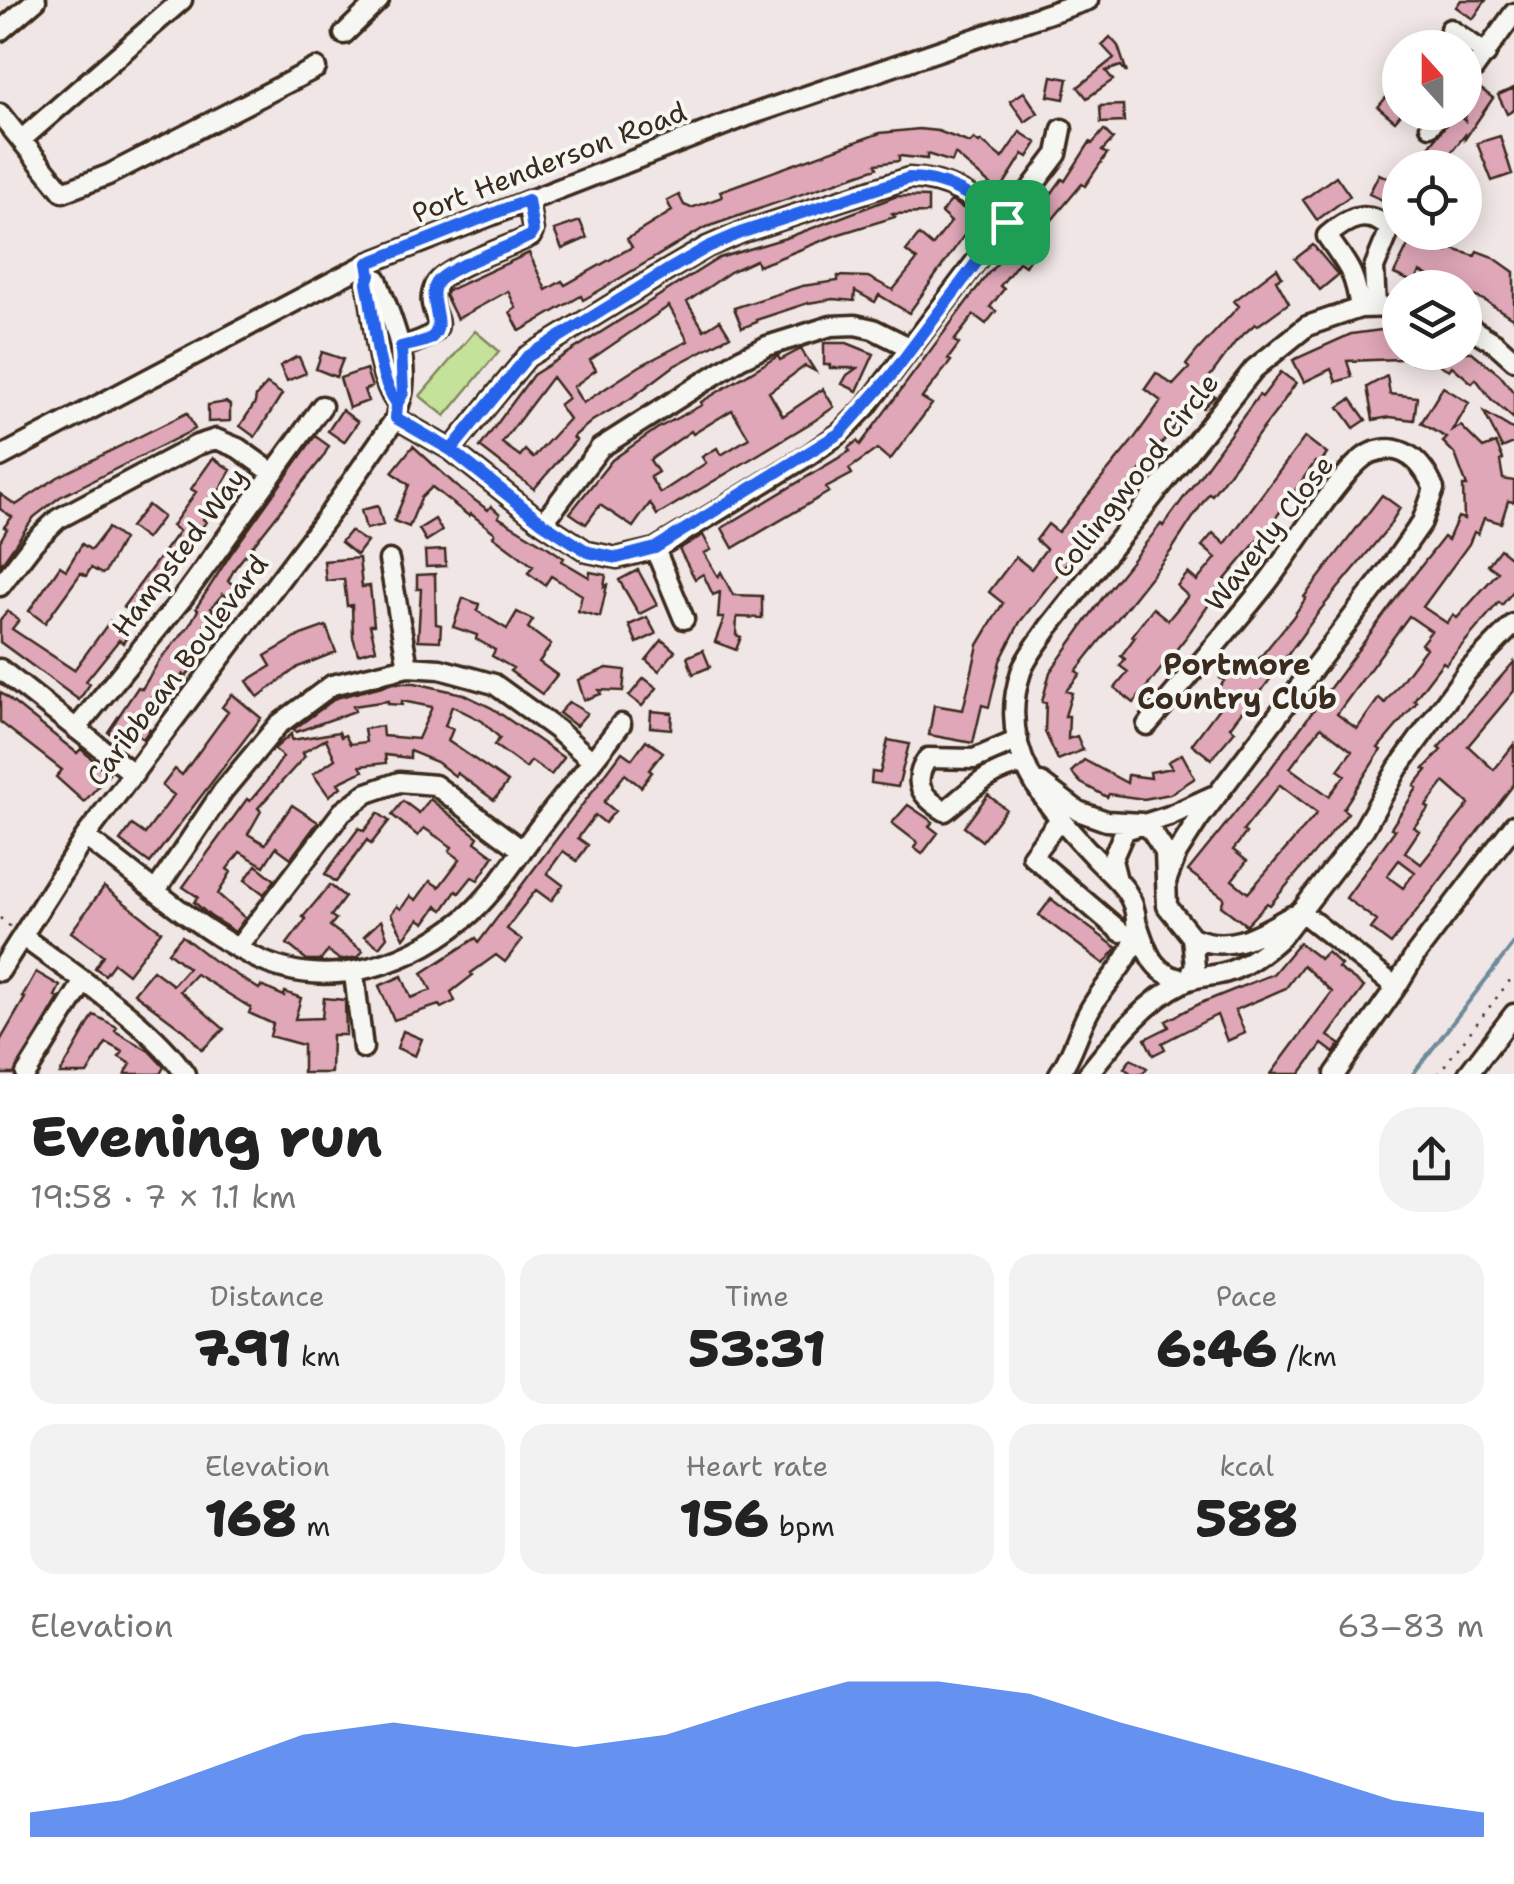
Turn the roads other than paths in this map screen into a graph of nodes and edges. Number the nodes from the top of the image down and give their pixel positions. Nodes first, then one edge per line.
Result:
1 (36, 0) edge
2 (182, 0) edge
3 (379, 0) edge
4 (1088, 0) edge
5 (1514, 13) edge
6 (1450, 29) dead end
7 (0, 31) edge
8 (344, 34) dead end
9 (1507, 37) edge
10 (1486, 54) junction
11 (1482, 59) edge
12 (316, 68) dead end
13 (0, 114) edge
14 (1062, 130) dead end
15 (21, 140) junction
16 (528, 200) junction
17 (1007, 222) junction
18 (369, 269) junction
19 (1368, 308) junction
20 (1382, 308) edge
21 (1482, 335) edge
22 (401, 347) junction
23 (910, 348) junction
24 (1514, 360) edge
25 (322, 406) dead end
26 (397, 411) junction
27 (451, 450) junction
28 (0, 457) edge
29 (274, 473) junction
30 (543, 523) junction
31 (655, 548) junction
32 (390, 560) dead end
33 (0, 586) edge
34 (684, 619) dead end
35 (1514, 624) edge
36 (408, 667) junction
37 (0, 670) edge
38 (621, 724) dead end
39 (1147, 725) dead end
40 (76, 728) junction
41 (1018, 740) junction
42 (592, 760) junction
43 (1024, 764) junction
44 (134, 774) junction
45 (1218, 794) junction
46 (1060, 819) junction
47 (1142, 823) junction
48 (1514, 825) edge
49 (85, 837) junction
50 (522, 850) junction
51 (1167, 879) junction
52 (1117, 880) junction
53 (156, 889) junction
54 (1300, 911) junction
55 (1129, 928) junction
56 (22, 936) junction
57 (1192, 937) junction
58 (238, 948) junction
59 (0, 972) edge
60 (354, 974) junction
61 (1186, 980) junction
62 (83, 983) junction
63 (1396, 987) junction
64 (1514, 1014) edge
65 (363, 1048) dead end
66 (26, 1074) edge
67 (184, 1074) edge
68 (1059, 1074) edge
69 (1088, 1074) edge
70 (1335, 1074) edge
71 (1468, 1074) edge

1 - 7 street
2 - 15 street
3 - 8 street
4 - 16 street, Port Henderson Road
5 - 9 street
6 - 10 street
9 - 10 street
10 - 11 street
12 - 15 street
13 - 15 street
14 - 17 street
16 - 18 street, Port Henderson Road
16 - 22 street
17 - 23 street
17 - 27 street
18 - 22 street, Caribbean Boulevard
18 - 26 street
18 - 28 street, Port Henderson Road
19 - 19 street
19 - 20 street, Collingwood Circle
19 - 41 street, Collingwood Circle
21 - 24 street
22 - 26 street, Caribbean Boulevard
23 - 30 street
23 - 31 street
25 - 29 street, Hampsted Way
26 - 27 street
26 - 44 street, Caribbean Boulevard
27 - 30 street
29 - 33 street
29 - 40 street, Hampsted Way
30 - 31 street
31 - 34 street
32 - 36 street
35 - 54 street
36 - 42 street
36 - 53 street
37 - 40 street
38 - 42 street
39 - 45 street, Waverly Close
40 - 44 street
41 - 43 street, Collingwood Circle
41 - 43 street
42 - 50 street
43 - 46 street, Collingwood Circle
43 - 47 street
44 - 49 street, Caribbean Boulevard
45 - 47 street, Waverly Close
45 - 51 street, Waverly Close
46 - 52 street, Collingwood Circle
46 - 55 street
47 - 51 street
47 - 52 street
48 - 63 street
49 - 53 street
49 - 56 street, Caribbean Boulevard
50 - 58 street
50 - 60 street
51 - 57 street
52 - 55 street, Collingwood Circle
53 - 58 street
54 - 57 street
54 - 61 street
54 - 63 street
55 - 61 street, Collingwood Circle
55 - 68 street
56 - 59 street, Caribbean Boulevard
56 - 62 street
57 - 61 street
58 - 60 street
60 - 65 street
61 - 69 street
62 - 66 street
62 - 67 street
63 - 70 street
64 - 71 street

